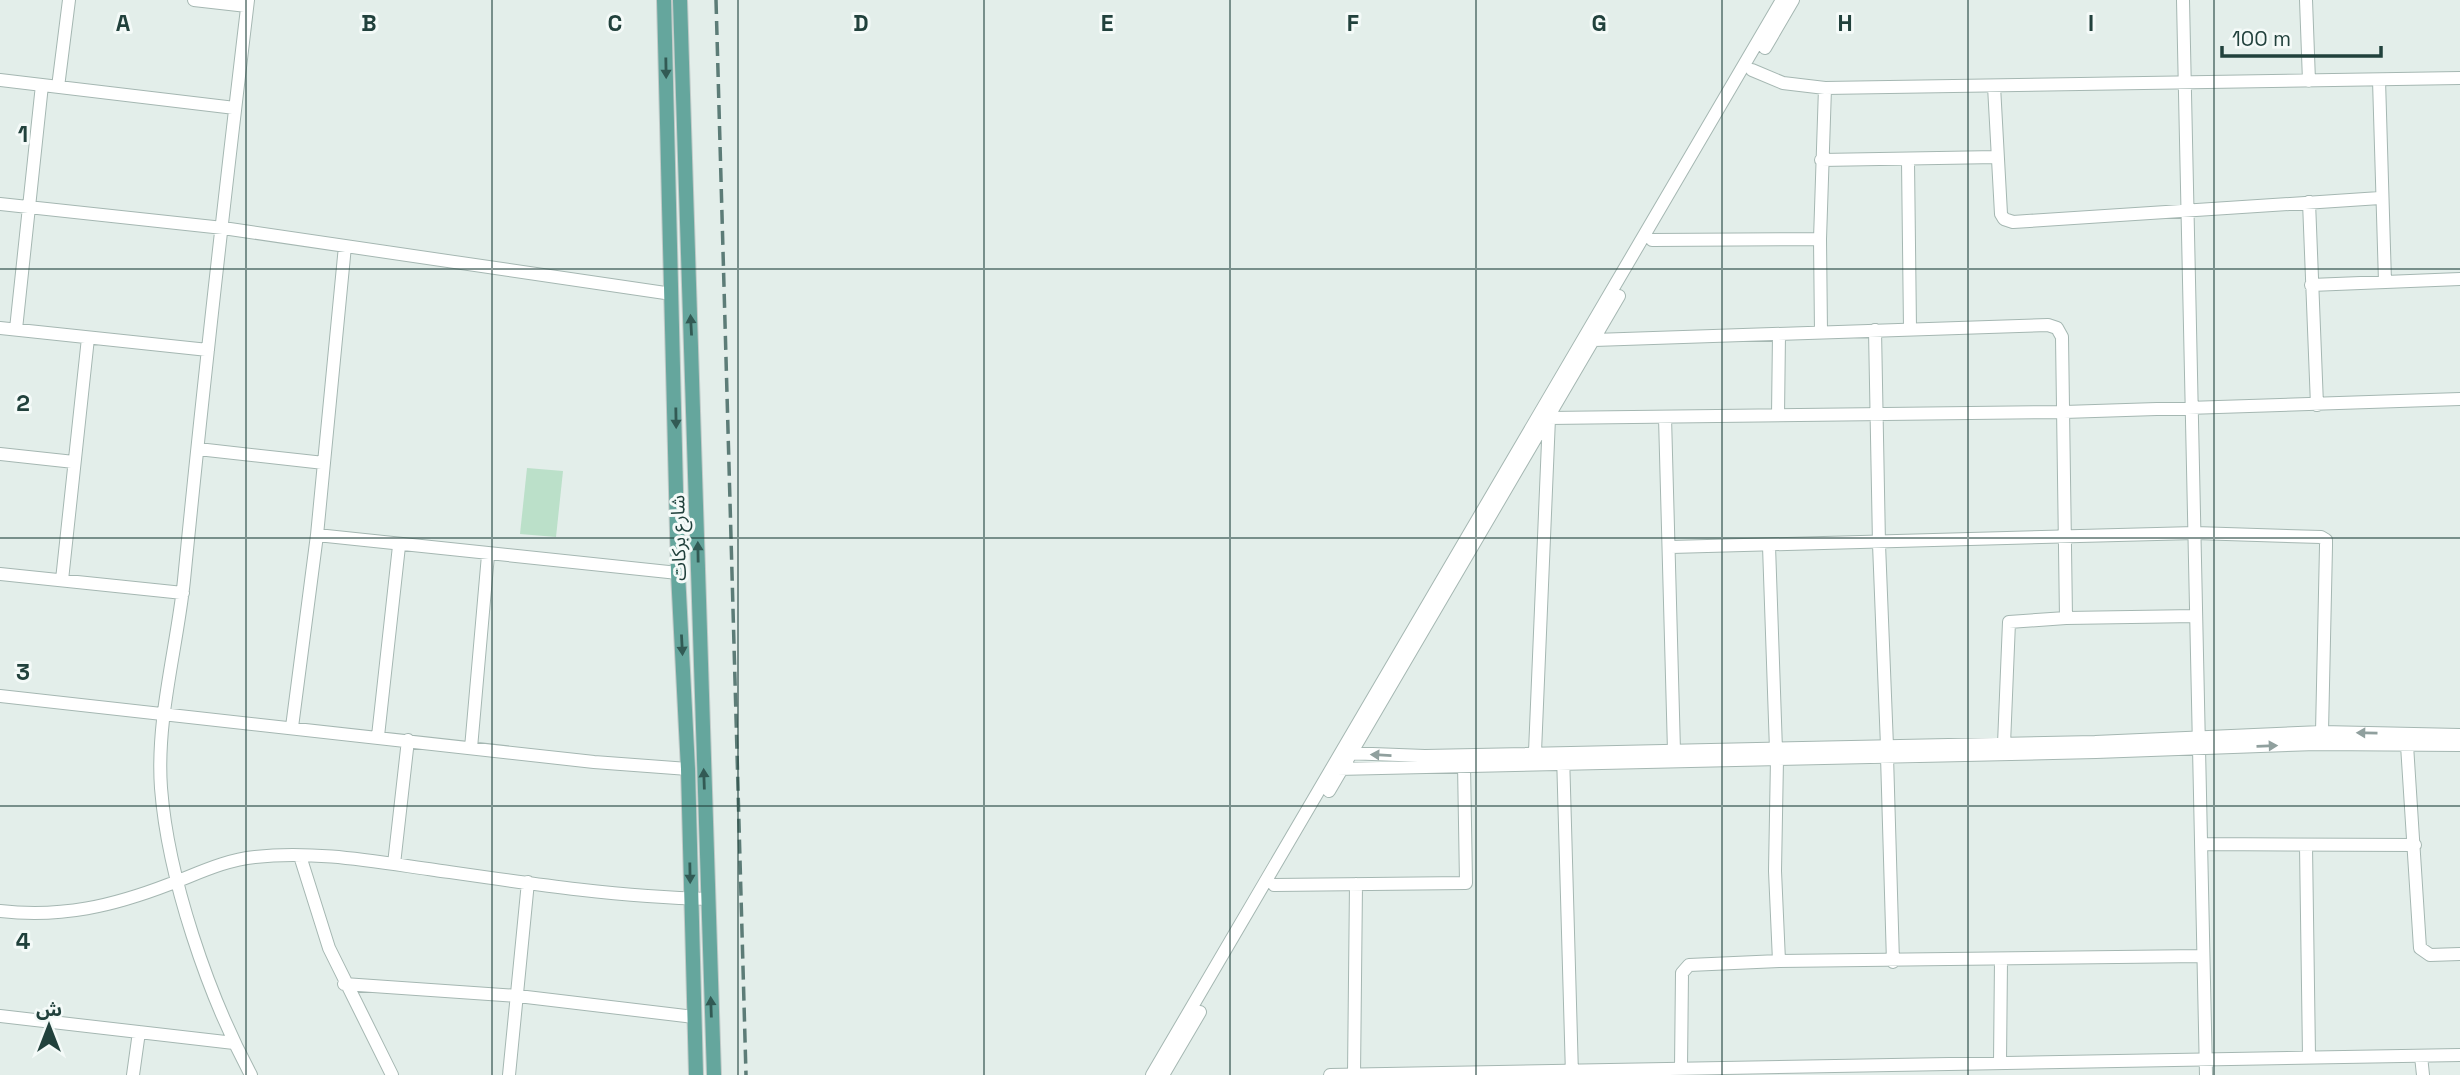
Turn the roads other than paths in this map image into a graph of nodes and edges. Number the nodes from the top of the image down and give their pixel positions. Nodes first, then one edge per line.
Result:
1 (69, 0) edge
2 (194, 0) edge
3 (664, 0) edge
4 (680, 0) edge
5 (1782, 0) edge
6 (1793, 0) edge
7 (2183, 0) edge
8 (2306, 0) edge
9 (248, 3) edge
10 (1752, 70) junction
11 (2460, 78) edge
12 (2379, 79) junction
13 (0, 80) edge
14 (2309, 81) junction
15 (2186, 83) junction
16 (42, 85) junction
17 (1994, 86) junction
18 (58, 87) junction
19 (1825, 88) junction
20 (235, 108) junction
21 (1997, 157) junction
22 (1821, 160) junction
23 (1908, 161) junction
24 (2380, 198) junction
25 (2309, 202) junction
26 (0, 204) edge
27 (30, 209) junction
28 (2190, 210) junction
29 (223, 228) junction
30 (1820, 239) junction
31 (1652, 240) junction
32 (345, 246) junction
33 (2460, 279) edge
34 (2385, 282) junction
35 (2312, 285) junction
36 (672, 294) junction
37 (0, 328) edge
38 (16, 329) junction
39 (1910, 329) junction
40 (1875, 330) junction
41 (1821, 332) junction
42 (1779, 334) junction
43 (88, 338) junction
44 (1594, 340) junction
45 (208, 350) junction
46 (2460, 399) edge
47 (2317, 405) junction
48 (2190, 408) junction
49 (2064, 412) junction
50 (1878, 414) junction
51 (1778, 415) junction
52 (1665, 416) junction
53 (1549, 418) junction
54 (198, 449) junction
55 (0, 454) edge
56 (74, 462) junction
57 (324, 463) junction
58 (2195, 533) junction
59 (317, 535) junction
60 (2065, 537) junction
61 (1879, 544) junction
62 (399, 546) junction
63 (1769, 546) junction
64 (1671, 547) junction
65 (488, 555) junction
66 (678, 573) junction
67 (0, 574) edge
68 (62, 580) junction
69 (183, 593) junction
70 (2196, 616) junction
71 (2066, 618) junction
72 (0, 696) edge
73 (166, 715) junction
74 (292, 727) junction
75 (2322, 732) junction
76 (2460, 734) edge
77 (378, 737) junction
78 (408, 740) junction
79 (2198, 743) junction
80 (2004, 744) junction
81 (2407, 745) junction
82 (2460, 745) edge
83 (471, 748) junction
84 (1674, 751) junction
85 (1887, 751) junction
86 (1535, 752) junction
87 (1347, 753) junction
88 (1777, 754) junction
89 (1563, 757) junction
90 (1464, 764) junction
91 (688, 769) junction
92 (1337, 769) junction
93 (2201, 845) junction
94 (2414, 845) junction
95 (2306, 846) junction
96 (300, 856) junction
97 (394, 864) junction
98 (178, 881) junction
99 (528, 883) junction
100 (1356, 884) junction
101 (1274, 886) junction
102 (691, 898) junction
103 (709, 899) junction
104 (0, 911) edge
105 (2460, 954) edge
106 (2202, 956) junction
107 (2001, 960) junction
108 (1779, 961) junction
109 (1893, 962) junction
110 (344, 984) junction
111 (518, 996) junction
112 (0, 1016) edge
113 (694, 1017) junction
114 (139, 1032) junction
115 (233, 1043) junction
116 (2460, 1055) edge
117 (2309, 1056) junction
118 (2421, 1056) junction
119 (2205, 1058) junction
120 (2099, 1061) junction
121 (2000, 1063) junction
122 (1681, 1068) junction
123 (1894, 1070) edge
124 (1572, 1072) edge
125 (1354, 1074) edge
126 (133, 1075) edge
127 (250, 1075) edge
128 (392, 1075) edge
129 (509, 1075) edge
130 (696, 1075) edge
131 (713, 1075) edge
132 (1152, 1075) edge
133 (1163, 1075) edge
134 (1330, 1075) edge
135 (2099, 1075) edge
136 (2206, 1075) edge
137 (2423, 1075) edge

1 - 18 street
2 - 9 street
3 -> 36 main road, شارع بركات
103 -> 4 main road, شارع بركات
5 - 87 street
6 - 10 street
7 - 15 street
8 - 14 street
9 - 20 street
10 - 19 street
10 - 31 street
11 - 12 street
12 - 14 street
12 - 24 street
13 - 16 street
14 - 15 street
15 - 17 street
15 - 28 street
16 - 18 street
16 - 27 street
17 - 19 street
17 - 21 street
18 - 20 street
19 - 22 street
20 - 29 street
21 - 23 street
21 - 28 street
22 - 23 street
22 - 30 street
23 - 39 street
24 - 25 street
24 - 34 street
25 - 28 street
25 - 35 street
26 - 27 street
27 - 29 street
27 - 38 street
28 - 48 street
29 - 32 street
29 - 45 street
30 - 31 street
30 - 41 street
31 - 44 street
32 - 36 street
32 - 57 street
33 - 34 street
34 - 35 street
35 - 47 street
36 -> 66 main road, شارع بركات
37 - 38 street
38 - 43 street
39 - 40 street
39 - 49 street
40 - 41 street
40 - 50 street
41 - 42 street
42 - 44 street
42 - 51 street
43 - 45 street
43 - 56 street
44 - 53 street
45 - 54 street
46 - 47 street
47 - 48 street
48 - 49 street
48 - 58 street
49 - 50 street
49 - 60 street
50 - 51 street
50 - 61 street
51 - 52 street
52 - 53 street
52 - 64 street
53 - 86 street
53 - 87 street
54 - 57 street
54 - 69 street
55 - 56 street
56 - 68 street
57 - 59 street
58 - 60 street
58 - 70 street
58 - 75 street
59 - 62 street
59 - 74 street
60 - 61 street
60 - 71 street
61 - 63 street
61 - 85 street
62 - 65 street
62 - 77 street
63 - 64 street
63 - 88 street
64 - 84 street
65 - 66 street
65 - 83 street
66 -> 91 main road, شارع بركات
67 - 68 street
68 - 69 street
69 - 73 street
70 - 71 street
70 - 79 street
71 - 80 street
72 - 73 street
73 - 74 street
73 - 98 street
74 - 77 street
76 -> 75 street
75 - 79 street
77 - 78 street
78 - 83 street
78 - 97 street
79 - 80 street
79 -> 81 street
79 - 85 street
79 - 93 street
80 - 85 street
81 - 82 street
81 - 94 street
83 - 91 street
84 - 88 street
84 - 89 street
85 - 88 street
85 - 109 street
86 -> 87 street
86 - 89 street
87 - 92 street
88 - 89 street
88 - 108 street
89 - 90 street
89 - 124 street
90 - 92 street
90 - 100 street
91 -> 102 main road, شارع بركات
92 - 101 street
92 - 132 street
93 - 95 street
93 - 106 street
94 - 95 street
94 - 105 street
95 - 117 street
96 - 97 street
96 - 98 street
96 - 110 street
97 - 99 street
98 - 104 street
98 - 115 street
99 - 102 street
99 - 111 street
100 - 101 street
100 - 125 street
101 - 133 street
102 - 103 street
102 - 113 main road, شارع بركات
131 -> 103 main road, شارع بركات
106 - 107 street
106 - 119 street
107 - 109 street
107 - 121 street
108 - 109 street
108 - 122 street
110 - 111 street
110 - 128 street
111 - 113 street
111 - 129 street
112 - 114 street
113 - 130 main road, شارع بركات
114 - 115 street
114 - 126 street
115 - 127 street
116 - 118 street
117 - 118 street
117 - 119 street
118 - 137 street
119 - 120 street
119 - 136 street
120 - 121 street
120 - 135 street
121 - 123 street
122 - 123 street
122 - 124 street
124 - 125 street
125 - 134 street

